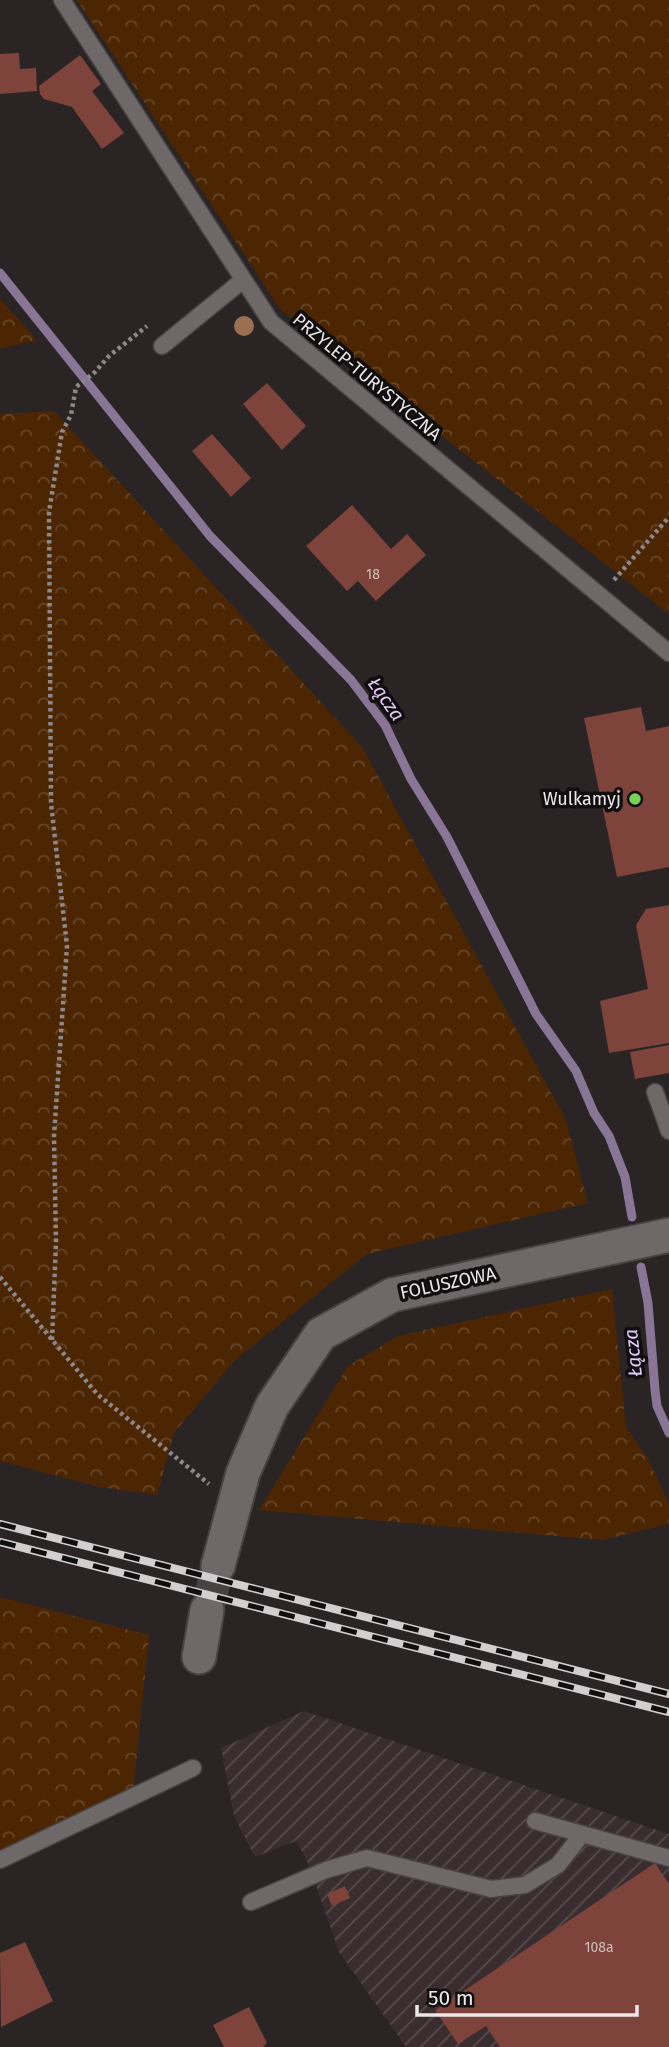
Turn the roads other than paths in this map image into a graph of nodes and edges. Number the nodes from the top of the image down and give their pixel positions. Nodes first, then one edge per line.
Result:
1 (62, 0) edge
2 (243, 280) junction
3 (162, 346) dead end
4 (669, 653) edge
5 (655, 1092) dead end
6 (669, 1130) edge
7 (669, 1235) edge
8 (218, 1566) tunnel mouth
9 (207, 1610) tunnel mouth
10 (198, 1657) dead end
11 (193, 1768) dead end
12 (535, 1821) dead end
13 (582, 1834) junction
14 (669, 1858) edge
15 (0, 1860) edge
16 (251, 1902) dead end

1 - 2 lane, PRZYLEP-TURYSTYCZNA
2 - 3 lane
2 - 4 lane, PRZYLEP-TURYSTYCZNA
5 - 6 lane
7 - 8 street, FOLUSZOWA
9 - 10 street
11 - 15 lane
12 - 13 lane
13 - 14 lane
13 - 16 lane

